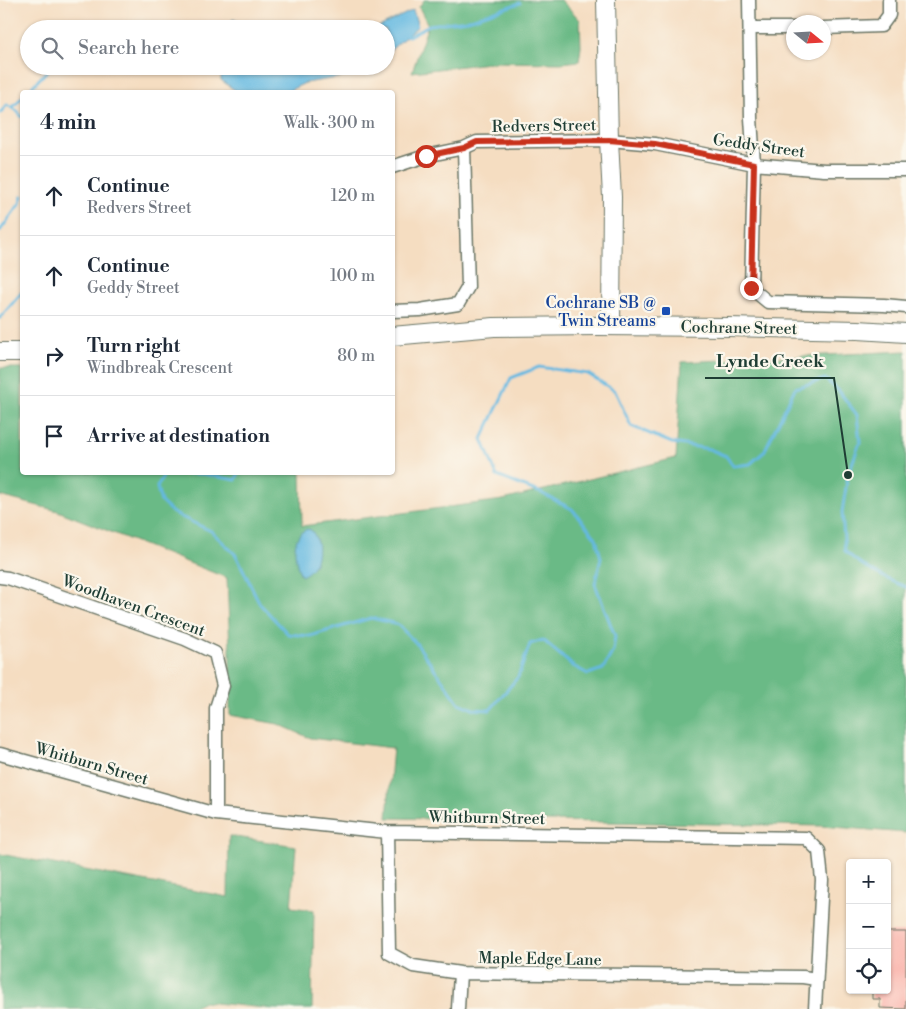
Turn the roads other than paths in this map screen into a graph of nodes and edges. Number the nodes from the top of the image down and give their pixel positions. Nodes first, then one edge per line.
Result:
1 (606, 0) edge
2 (749, 0) edge
3 (889, 0) edge
4 (750, 28) junction
5 (786, 28) edge
6 (831, 28) edge
7 (609, 140) junction
8 (464, 148) junction
9 (754, 164) junction
10 (395, 166) edge
11 (906, 170) edge
12 (906, 307) edge
13 (395, 311) edge
14 (611, 326) junction
15 (906, 333) edge
16 (395, 336) edge
17 (0, 352) edge
18 (20, 352) edge
19 (0, 577) edge
20 (0, 754) edge
21 (216, 814) junction
22 (387, 832) junction
23 (460, 973) junction
24 (816, 979) junction
25 (458, 1009) edge
26 (815, 1009) edge

1 - 7 street
2 - 4 street
3 - 6 street
4 - 5 street
4 - 9 street
7 - 8 street, Redvers Street
7 - 9 street, Geddy Street
7 - 14 street
8 - 10 street, Redvers Street
8 - 13 street
9 - 11 street, Geddy Street
9 - 12 street
14 - 15 street, Cochrane Street
14 - 16 street, Cochrane Street
17 - 18 street
19 - 21 street, Woodhaven Crescent
20 - 21 street, Whitburn Street
21 - 22 street, Whitburn Street
22 - 23 street, Maple Edge Lane
22 - 24 street, Whitburn Street
23 - 24 street, Maple Edge Lane
23 - 25 street
24 - 26 street, Whitburn Street

